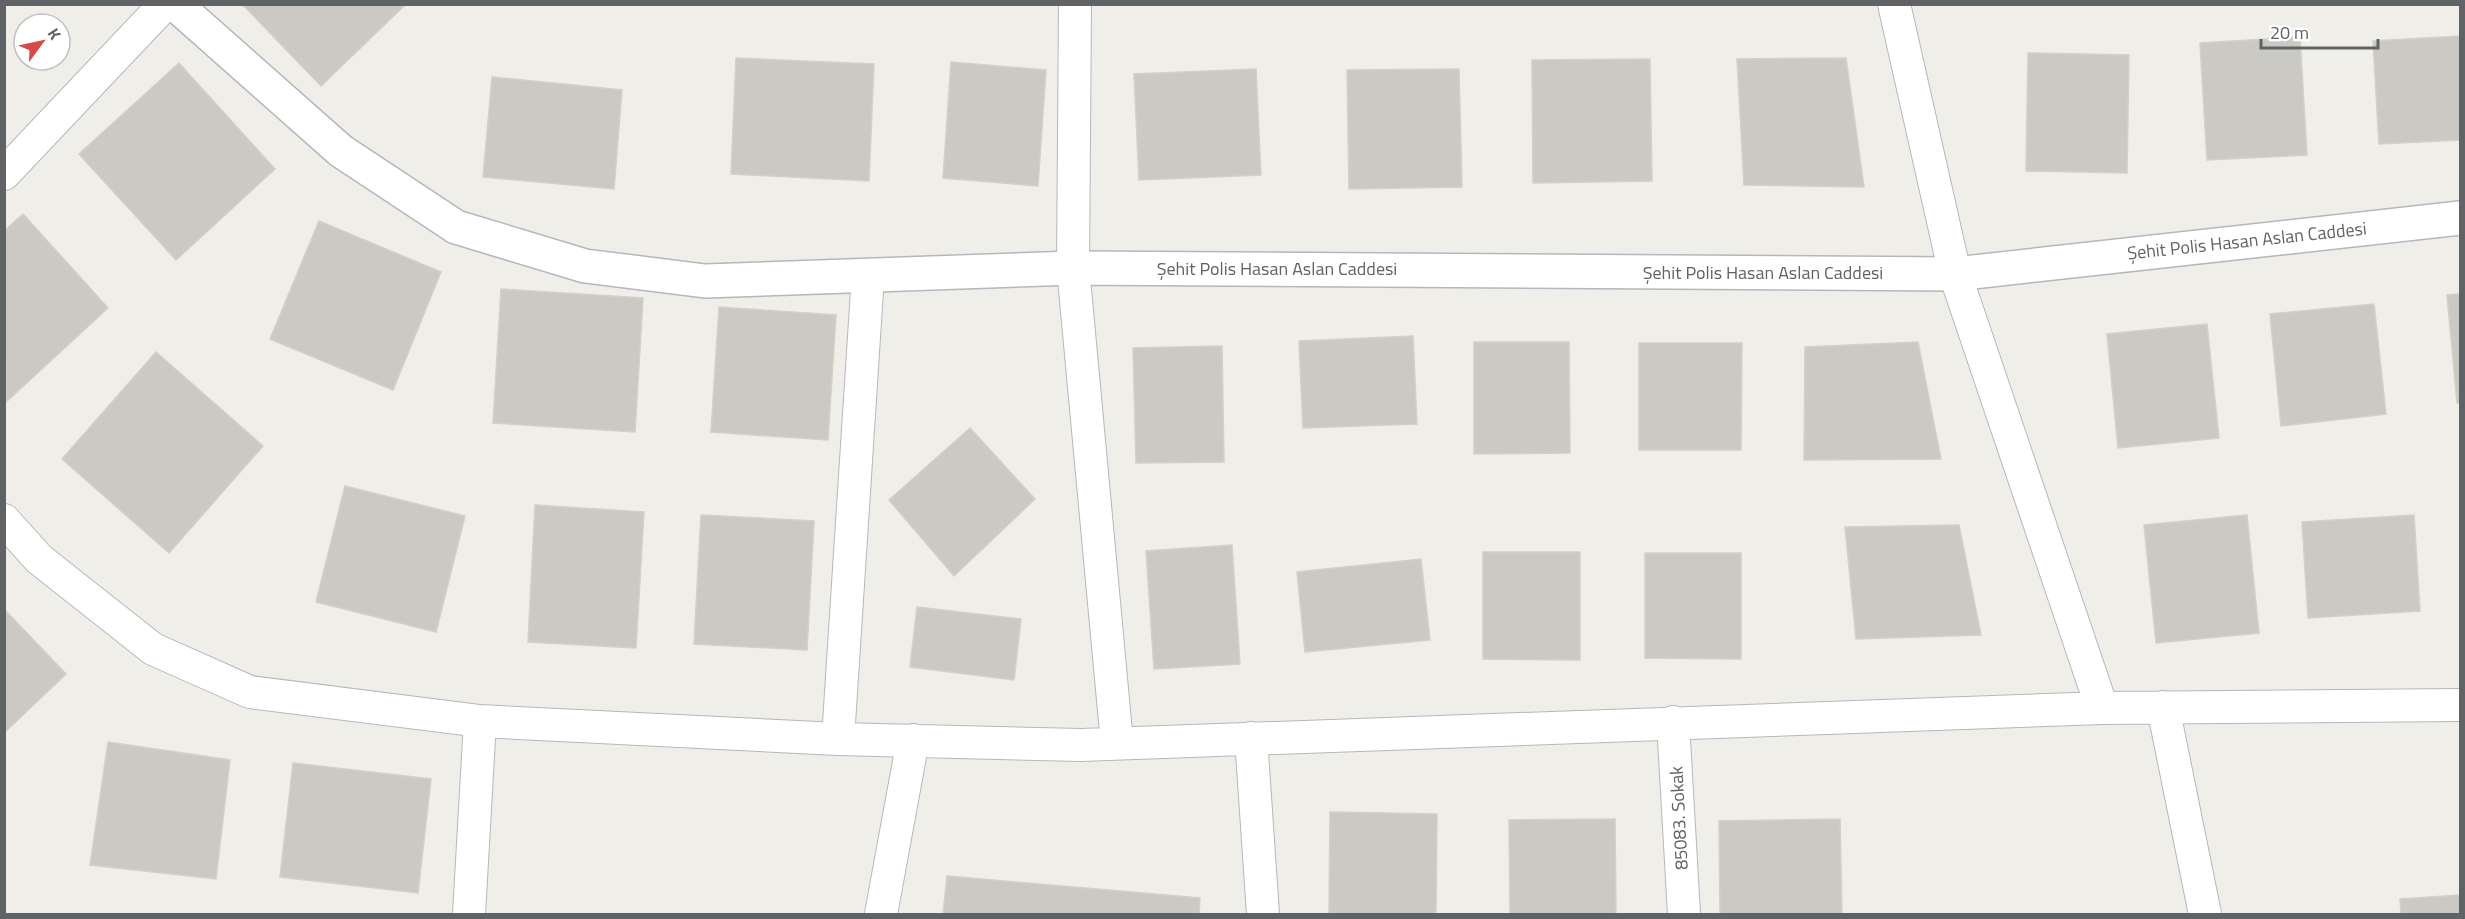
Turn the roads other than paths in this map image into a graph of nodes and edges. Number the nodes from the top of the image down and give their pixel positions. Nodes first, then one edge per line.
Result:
1 (165, 4) edge
2 (175, 4) edge
3 (1075, 4) edge
4 (1894, 4) edge
5 (4, 174) edge
6 (2460, 218) edge
7 (1073, 268) junction
8 (1955, 274) junction
9 (868, 275) junction
10 (4, 520) edge
11 (2460, 705) edge
12 (2163, 707) junction
13 (2102, 708) junction
14 (480, 721) junction
15 (1673, 722) junction
16 (1251, 738) junction
17 (838, 739) junction
18 (913, 740) junction
19 (1117, 743) junction
20 (469, 915) edge
21 (881, 915) edge
22 (1263, 915) edge
23 (1684, 915) edge
24 (2205, 915) edge

1 - 5 street
2 - 9 street, Şehit Polis Hasan Aslan Caddesi
3 - 7 street
4 - 8 street
6 - 8 street, Şehit Polis Hasan Aslan Caddesi
7 - 8 street, Şehit Polis Hasan Aslan Caddesi
7 - 9 street, Şehit Polis Hasan Aslan Caddesi
7 - 19 street
8 - 13 street
9 - 17 street
10 - 14 street
11 - 12 street
12 - 13 street
12 - 24 street
13 - 15 street
14 - 17 street
14 - 20 street
15 - 16 street
15 - 23 street, 85083. Sokak
16 - 19 street
16 - 22 street
17 - 18 street
18 - 19 street
18 - 21 street

